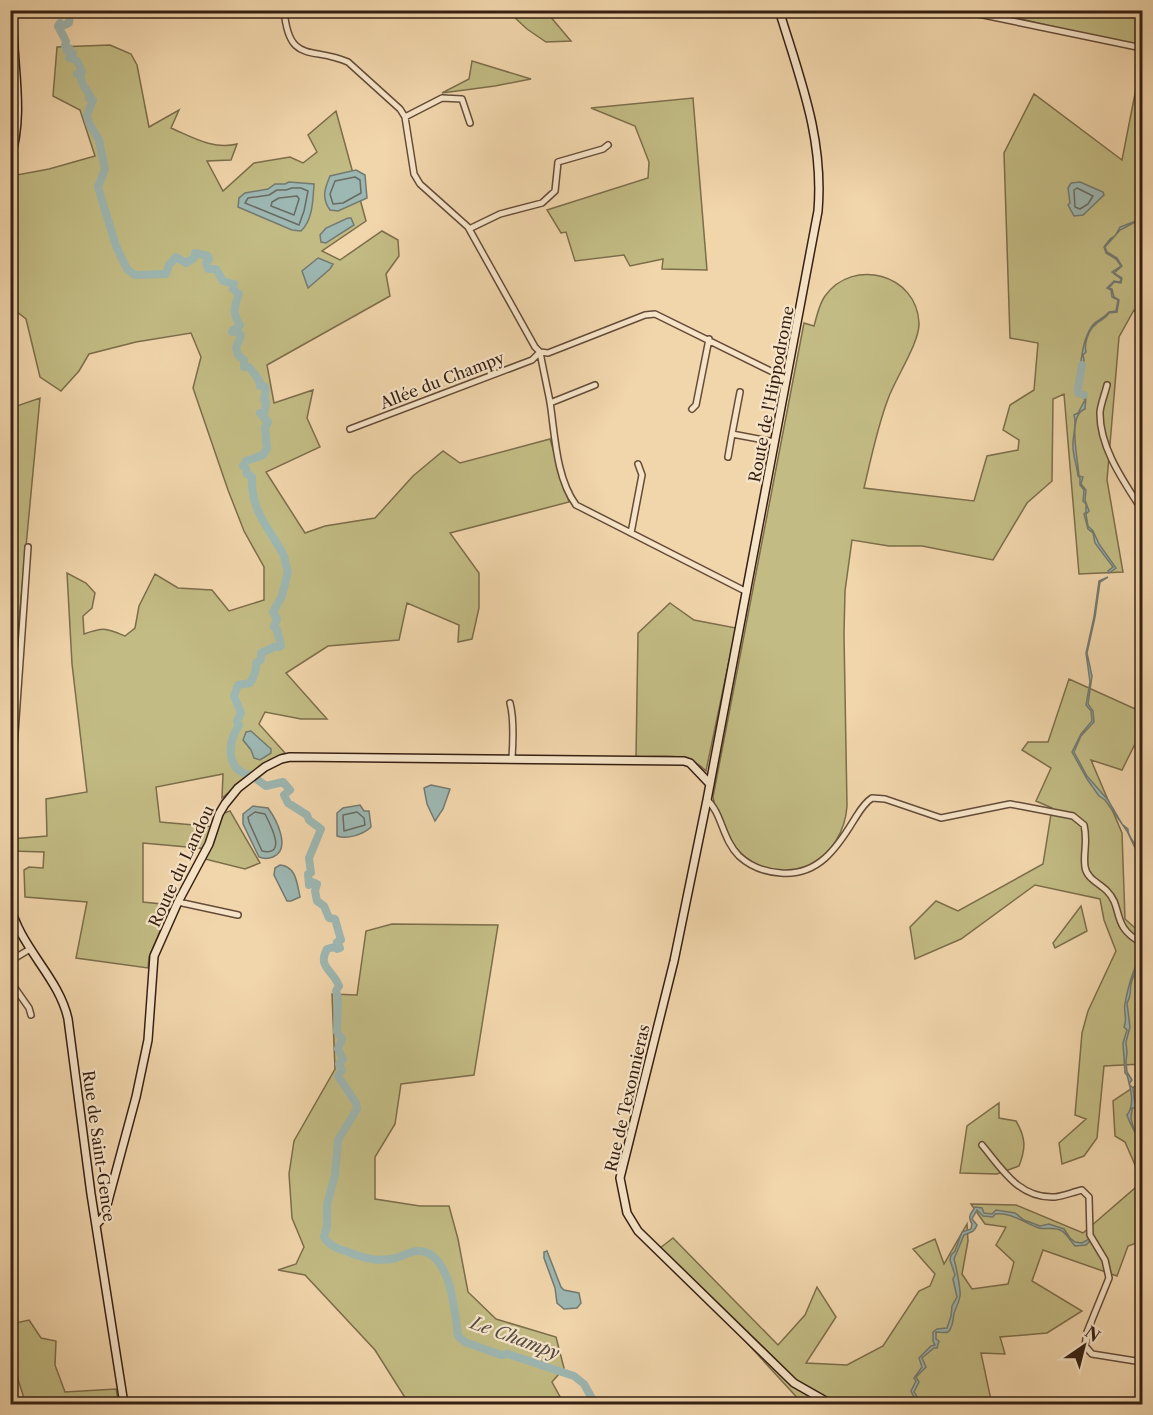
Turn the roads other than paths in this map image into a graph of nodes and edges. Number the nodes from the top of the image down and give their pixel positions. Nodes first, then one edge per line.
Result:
1 (13, 10) edge
2 (284, 10) edge
3 (779, 10) edge
4 (959, 10) edge
5 (1143, 48) edge
6 (405, 117) junction
7 (470, 123) dead end
8 (608, 144) dead end
9 (10, 160) edge
10 (469, 229) junction
11 (709, 339) junction
12 (540, 352) junction
13 (787, 378) junction
14 (595, 385) dead end
15 (1107, 385) dead end
16 (740, 392) dead end
17 (550, 403) junction
18 (692, 409) dead end
19 (350, 429) dead end
20 (732, 434) junction
21 (775, 442) junction
22 (728, 457) dead end
23 (638, 464) dead end
24 (1143, 510) edge
25 (631, 533) junction
26 (28, 547) dead end
27 (747, 592) junction
28 (510, 703) dead end
29 (512, 759) junction
30 (10, 762) edge
31 (10, 769) edge
32 (710, 784) junction
33 (707, 800) junction
34 (10, 807) edge
35 (178, 902) junction
36 (10, 904) edge
37 (238, 915) dead end
38 (1143, 943) edge
39 (30, 949) junction
40 (10, 961) edge
41 (10, 981) edge
42 (31, 1015) dead end
43 (982, 1145) dead end
44 (96, 1225) junction
45 (1143, 1362) edge
46 (124, 1404) edge
47 (831, 1404) edge

1 - 9 street
2 - 6 street
3 - 13 street, Route de l'Hippodrome
4 - 5 street
6 - 7 street
6 - 10 street
8 - 10 street
10 - 12 street
11 - 12 street, Allée du Champy
11 - 13 street, Allée du Champy
11 - 18 street
12 - 17 street
12 - 19 street, Allée du Champy
13 - 21 street, Route de l'Hippodrome
14 - 17 street
15 - 24 street
16 - 20 street
17 - 25 street
20 - 21 street
20 - 22 street
21 - 27 street, Route de l'Hippodrome
23 - 25 street
25 - 27 street
26 - 30 street
27 - 32 street, Route de l'Hippodrome
28 - 29 street
29 - 32 street, Route du Landou
29 - 35 street, Route du Landou
31 - 34 street
32 - 33 street, Rue de Texonnieras
33 - 38 street
33 - 47 street, Rue de Texonnieras
35 - 37 street
35 - 44 street, Route du Landou
36 - 39 street, Rue de Saint-Gence
39 - 40 street
39 - 44 street, Rue de Saint-Gence
41 - 42 street
43 - 45 street
44 - 46 street, Rue de Saint-Gence

